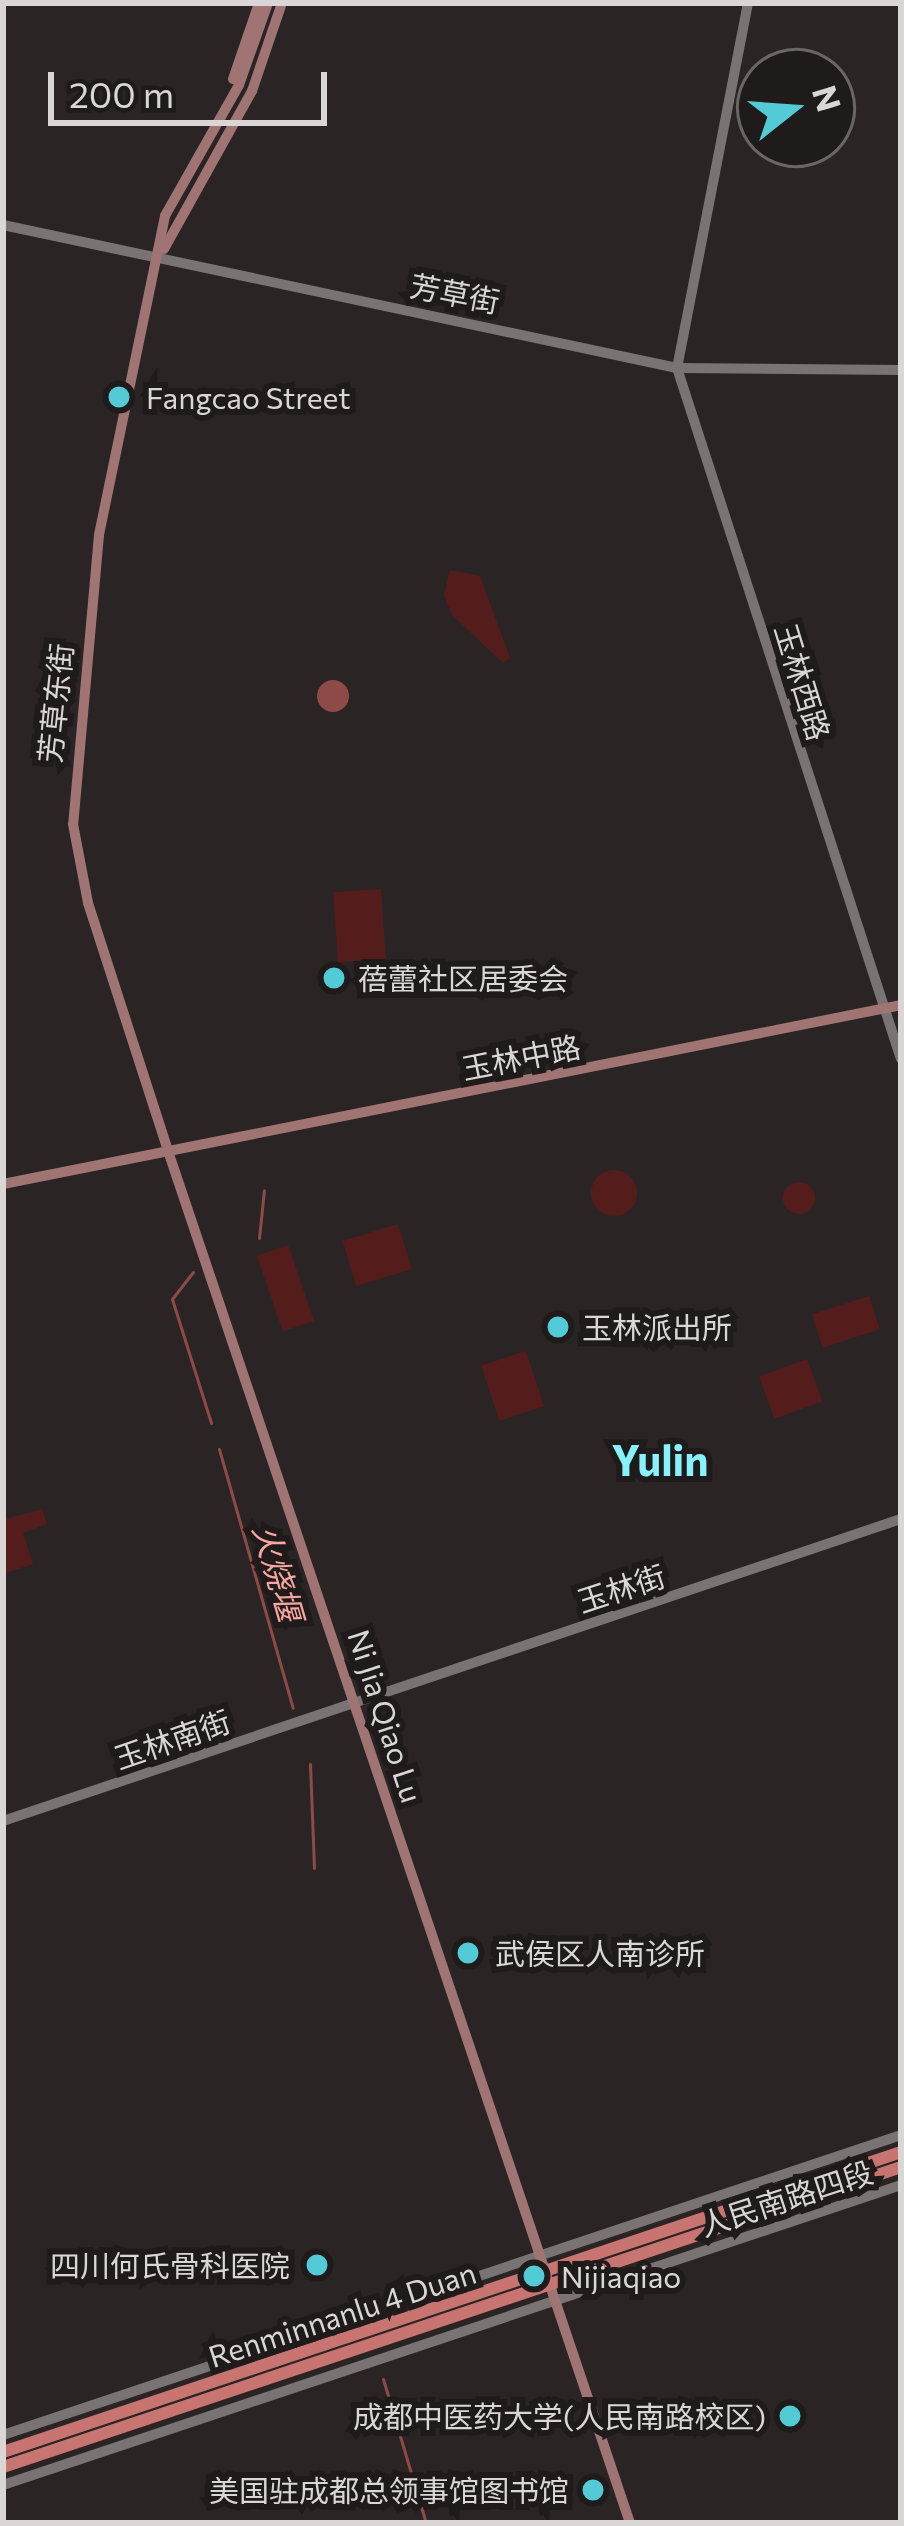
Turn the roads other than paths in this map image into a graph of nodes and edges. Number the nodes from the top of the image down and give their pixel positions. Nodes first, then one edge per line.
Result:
1 (259, 3) edge
2 (271, 3) edge
3 (282, 3) edge
4 (748, 3) edge
5 (224, 108) junction
6 (233, 122) junction
7 (3, 225) edge
8 (160, 257) junction
9 (677, 368) junction
10 (901, 370) edge
11 (901, 1005) edge
12 (885, 1010) junction
13 (901, 1059) edge
14 (167, 1148) junction
15 (3, 1184) edge
16 (901, 1520) edge
17 (356, 1703) junction
18 (3, 1821) edge
19 (901, 2135) edge
20 (901, 2152) edge
21 (901, 2168) edge
22 (901, 2185) edge
23 (540, 2255) junction
24 (548, 2278) junction
25 (555, 2300) junction
26 (249, 2378) junction
27 (3, 2435) edge
28 (3, 2452) edge
29 (3, 2468) edge
30 (3, 2485) edge
31 (629, 2523) edge

1 - 5 main road
2 - 5 main road
2 - 6 main road
3 - 6 main road
4 - 9 street
5 - 8 main road
6 - 8 main road
7 - 8 street, 芳草街
8 - 9 street, 芳草街
8 - 14 main road, 芳草东街
9 - 10 street, 芳草街
9 - 12 street, 玉林西路
11 - 12 main road, 玉林中路
12 - 13 street, 玉林西路
12 - 14 main road, 玉林中路
14 - 15 main road, 玉林中路
14 - 17 main road, Ni Jia Qiao Lu
16 - 17 street, 玉林街
17 - 18 street, 玉林南街
17 - 23 main road, Ni Jia Qiao Lu
19 - 23 street, 人民南路四段
20 - 24 main road, Renminnanlu 4 Duan
21 - 24 main road, Renminnanlu 4 Duan
22 - 25 street, 人民南路四段
23 - 24 main road, Ni Jia Qiao Lu
23 - 27 street, 人民南路四段
24 - 25 main road, Ni Jia Qiao Lu
24 - 26 main road, Renminnanlu 4 Duan
25 - 30 street, 人民南路四段
25 - 31 main road, Ni Jia Qiao Lu
26 - 28 main road, Renminnanlu 4 Duan
26 - 29 main road

